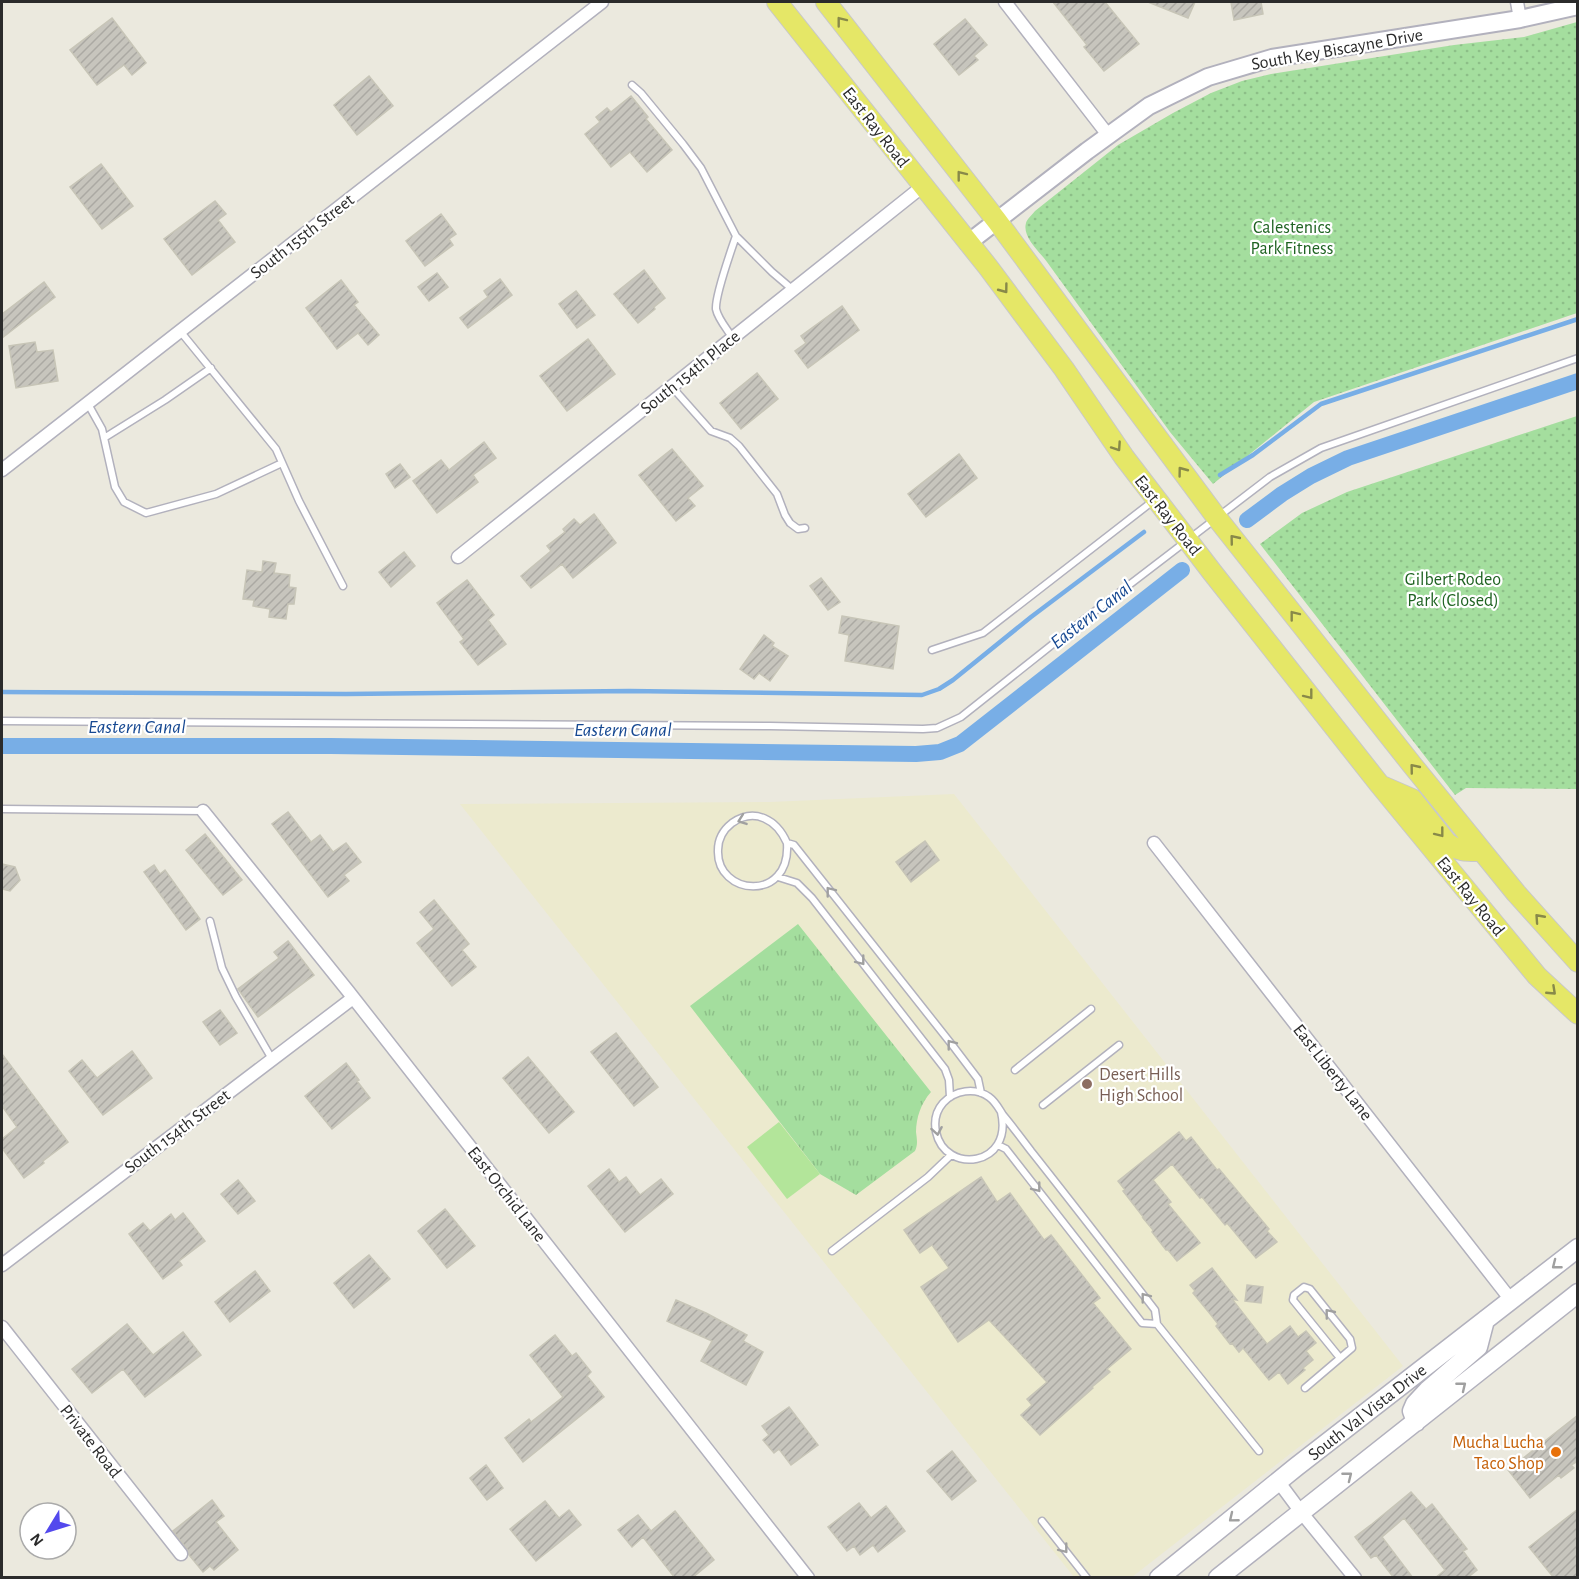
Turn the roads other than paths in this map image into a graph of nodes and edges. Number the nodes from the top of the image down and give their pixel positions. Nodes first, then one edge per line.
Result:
1 (777, 2) edge
2 (826, 2) edge
3 (1005, 2) edge
4 (1517, 2) edge
5 (594, 4) edge
6 (1578, 6) edge
7 (1520, 19) junction
8 (632, 85) dead end
9 (1108, 135) junction
10 (923, 186) junction
11 (997, 221) junction
12 (736, 236) junction
13 (968, 243) junction
14 (793, 290) junction
15 (180, 331) junction
16 (733, 338) junction
17 (1578, 358) edge
18 (211, 368) junction
19 (672, 386) junction
20 (88, 403) junction
21 (104, 438) junction
22 (282, 463) junction
23 (2, 470) edge
24 (1156, 499) junction
25 (1217, 518) junction
26 (805, 528) dead end
27 (1188, 540) junction
28 (458, 557) dead end
29 (343, 586) dead end
30 (932, 650) dead end
31 (2, 721) edge
32 (1380, 785) junction
33 (2, 809) edge
34 (203, 811) joint
35 (787, 843) junction
36 (1154, 843) dead end
37 (1482, 851) junction
38 (778, 877) junction
39 (210, 921) dead end
40 (1578, 962) edge
41 (353, 998) junction
42 (1091, 1009) dead end
43 (1578, 1014) edge
44 (1119, 1045) dead end
45 (272, 1059) junction
46 (1015, 1070) dead end
47 (981, 1093) junction
48 (950, 1097) junction
49 (1043, 1105) dead end
50 (1001, 1112) junction
51 (998, 1145) junction
52 (951, 1155) junction
53 (1578, 1248) edge
54 (832, 1251) dead end
55 (2, 1265) edge
56 (1578, 1293) edge
57 (1511, 1300) junction
58 (1485, 1320) junction
59 (1157, 1324) junction
60 (2, 1327) edge
61 (1340, 1358) junction
62 (1305, 1388) dead end
63 (1416, 1422) junction
64 (1259, 1451) dead end
65 (1278, 1481) junction
66 (1301, 1512) junction
67 (1042, 1521) dead end
68 (181, 1554) dead end
69 (808, 1578) edge
70 (1087, 1578) edge
71 (1159, 1578) edge
72 (1218, 1578) edge
73 (1354, 1578) edge

1 - 10 main road, East Ray Road
11 -> 2 main road, East Ray Road
3 - 9 street
4 - 7 street
5 - 15 street, South 155th Street
6 - 7 street, South Key Biscayne Drive
7 - 9 street, South Key Biscayne Drive
8 - 12 lane
9 - 11 street, South Key Biscayne Drive
10 - 13 main road, East Ray Road
10 - 14 street, South 154th Place
11 - 13 street, South Key Biscayne Drive
25 -> 11 main road, East Ray Road
12 - 14 lane
12 - 16 lane
13 -> 24 main road, East Ray Road
14 - 16 street, South 154th Place
15 - 18 lane
15 - 20 street, South 155th Street
16 - 19 street, South 154th Place
17 - 25 lane
18 - 21 lane
18 - 22 lane
19 - 26 lane
19 - 28 street, South 154th Place
20 - 21 lane
20 - 23 street, South 155th Street
21 - 22 lane
22 - 29 lane
24 - 27 main road, East Ray Road
24 - 30 lane
25 - 27 lane
37 -> 25 main road, East Ray Road
27 - 31 lane
27 -> 32 main road, East Ray Road
32 -> 37 main road
32 -> 43 main road, East Ray Road
33 - 34 lane
34 - 41 street, East Orchid Lane
35 - 38 lane
35 -> 38 lane
47 -> 35 lane
36 - 57 street, East Liberty Lane
40 -> 37 main road, East Ray Road
38 -> 48 lane
39 - 45 lane
41 - 45 street, South 154th Street
41 - 69 street, East Orchid Lane
42 - 46 lane
44 - 49 lane
45 - 55 street, South 154th Street
47 - 48 lane
47 - 50 lane
48 -> 52 lane
50 - 51 lane
59 -> 50 lane
51 - 52 lane
51 -> 59 lane
52 - 54 lane
53 -> 57 main road, South Val Vista Drive
63 -> 56 main road
57 - 58 main road, South Val Vista Drive
58 - 63 main road
58 - 65 main road, South Val Vista Drive
59 - 64 lane
60 - 68 street, Private Road
61 -> 61 lane
61 - 62 lane
66 -> 63 main road
65 - 66 street
65 -> 71 main road, South Val Vista Drive
66 - 72 main road
66 - 73 street
67 -> 70 lane

